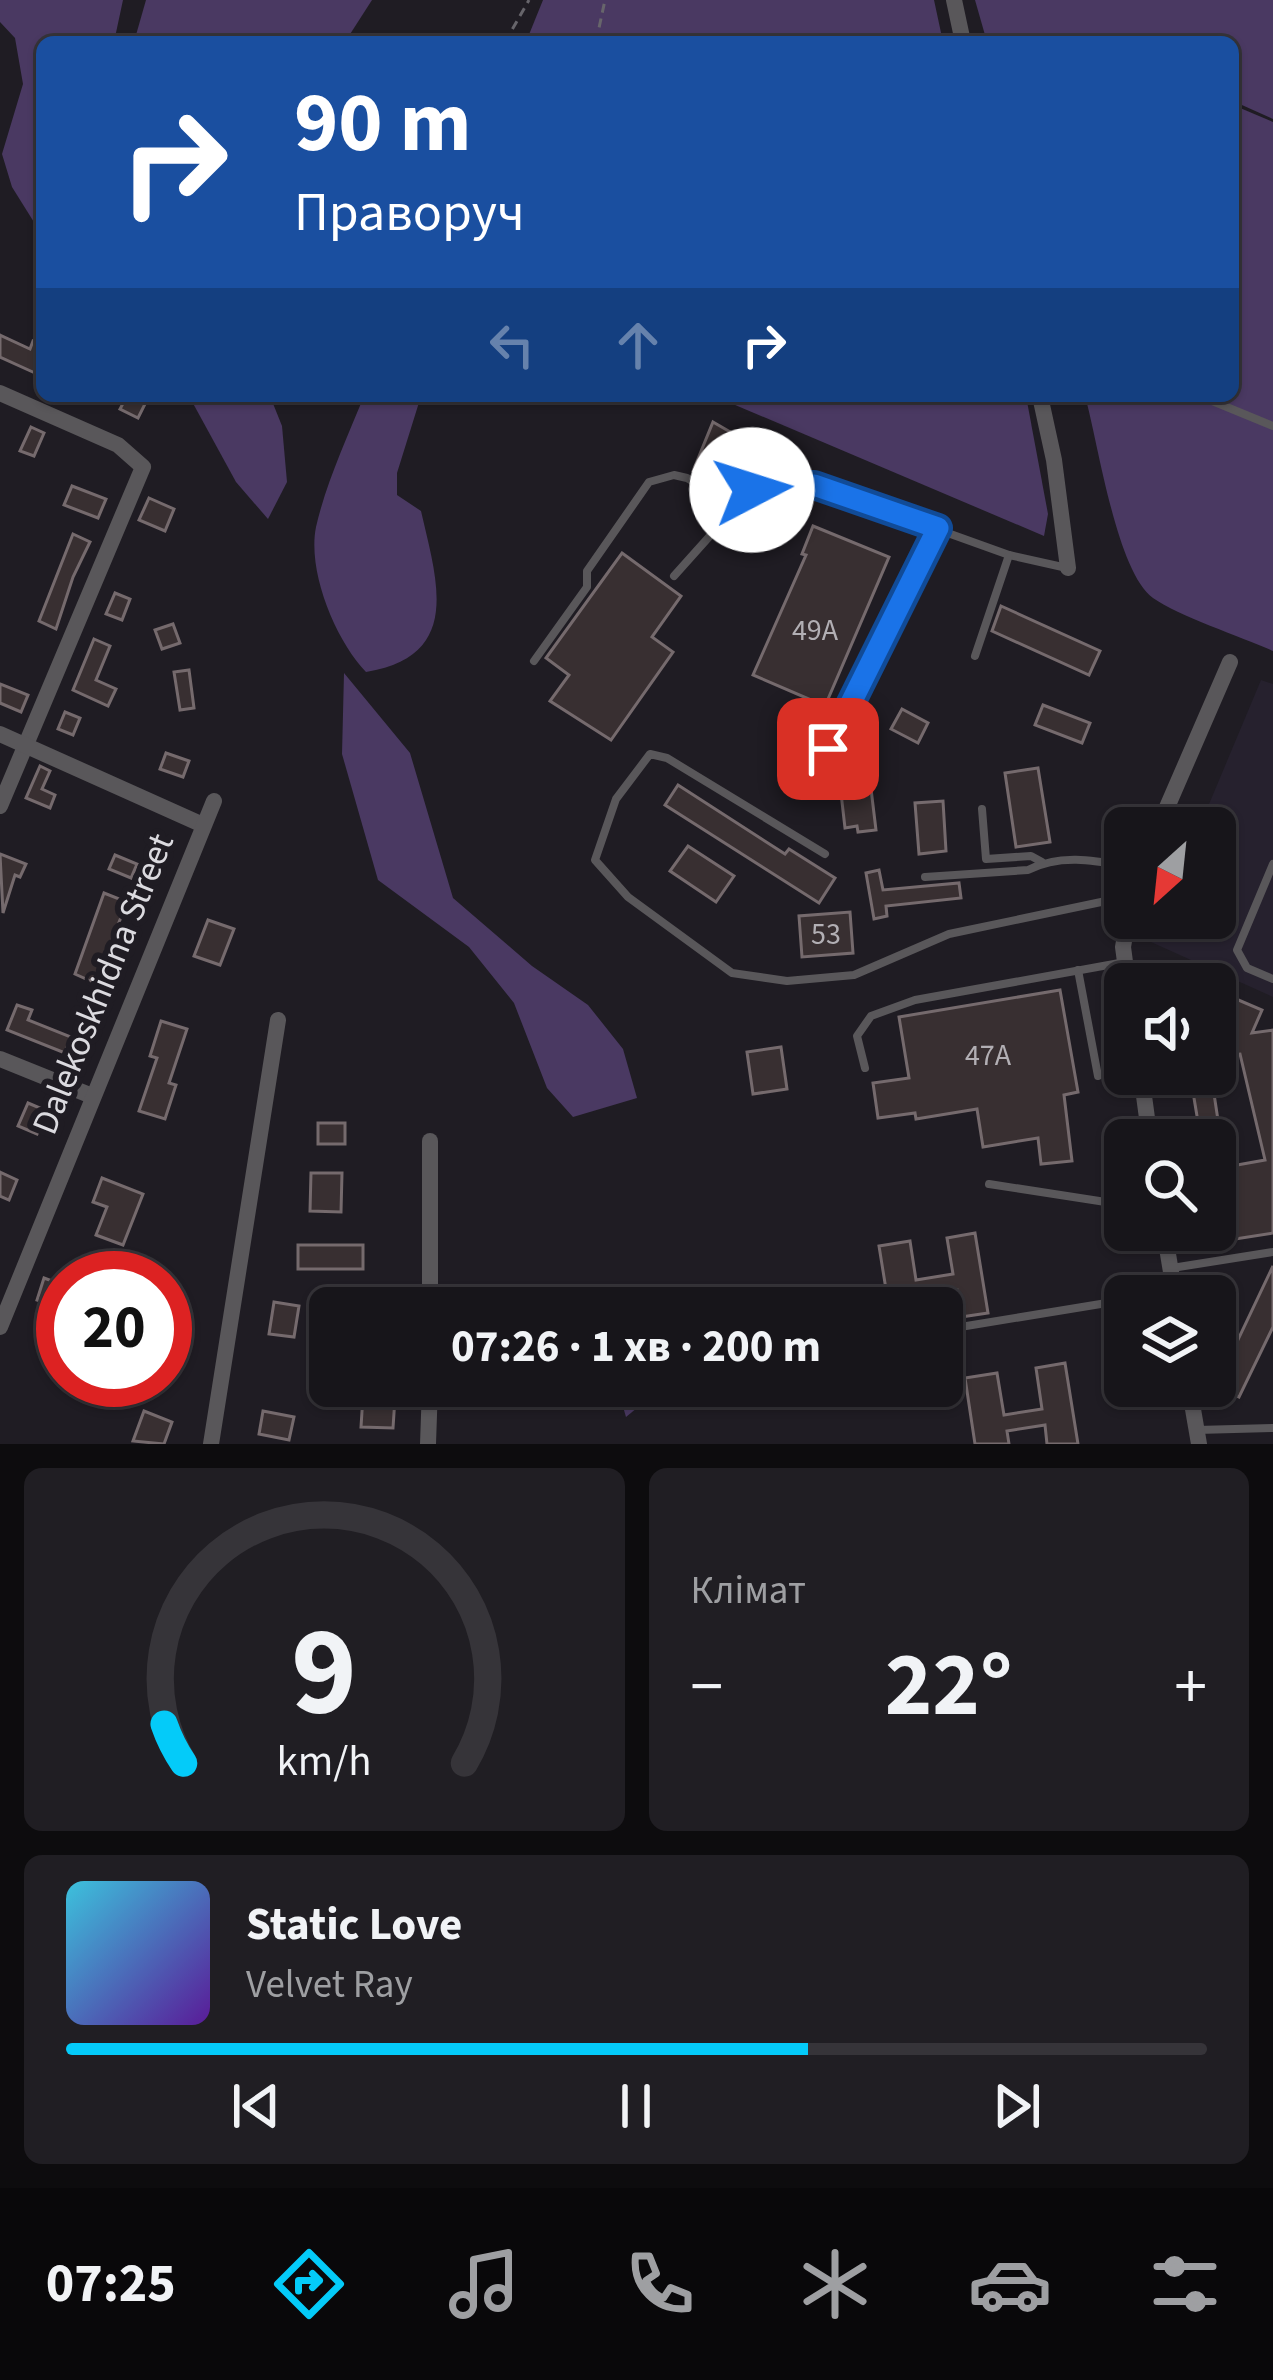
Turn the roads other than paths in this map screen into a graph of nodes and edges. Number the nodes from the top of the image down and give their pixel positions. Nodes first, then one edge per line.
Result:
1 (954, 0) edge
2 (962, 36) edge
3 (0, 393) edge
4 (1041, 402) edge
5 (1215, 402) edge
6 (1273, 426) edge
7 (735, 506) junction
8 (938, 528) junction
9 (1009, 555) junction
10 (1068, 568) joint
11 (674, 576) dead end
12 (975, 656) dead end
13 (534, 661) dead end
14 (1230, 662) dead end
15 (0, 734) edge
16 (25, 745) junction
17 (828, 749) dead end
18 (214, 801) dead end
19 (0, 806) edge
20 (1167, 807) edge
21 (982, 809) dead end
22 (203, 825) junction
23 (825, 854) dead end
24 (1043, 862) junction
25 (1104, 862) edge
26 (1273, 864) edge
27 (925, 877) dead end
28 (1104, 902) edge
29 (1124, 939) edge
30 (1126, 962) joint
31 (1078, 970) junction
32 (1273, 980) edge
33 (278, 1020) dead end
34 (0, 1059) edge
35 (865, 1068) dead end
36 (1098, 1076) dead end
37 (92, 1096) junction
38 (430, 1141) dead end
39 (988, 1184) dead end
40 (1104, 1201) edge
41 (1167, 1251) edge
42 (1273, 1252) edge
43 (1170, 1268) junction
44 (1170, 1275) edge
45 (430, 1287) edge
46 (1104, 1303) edge
47 (0, 1327) edge
48 (963, 1327) edge
49 (429, 1407) edge
50 (1192, 1407) edge
51 (1271, 1423) edge
52 (1197, 1437) edge
53 (211, 1444) edge
54 (428, 1444) edge

1 - 2 street
3 - 16 street
4 - 10 street
5 - 6 lane
7 - 8 lane
7 - 11 lane
7 - 13 lane
8 - 9 lane
8 - 17 lane
9 - 10 lane
9 - 12 lane
14 - 20 street
15 - 16 street
16 - 19 street
16 - 22 street
18 - 22 street, Dalekoskhidna Street
21 - 24 lane
22 - 37 street, Dalekoskhidna Street
23 - 28 lane
24 - 25 lane
24 - 27 lane
26 - 32 lane
29 - 30 street
30 - 31 lane
31 - 35 lane
31 - 36 lane
33 - 53 street
34 - 37 street
37 - 47 street, Dalekoskhidna Street
38 - 45 street
39 - 40 lane
41 - 43 street
42 - 43 lane
43 - 44 street
46 - 48 lane
49 - 54 street
50 - 52 street
51 - 52 lane

